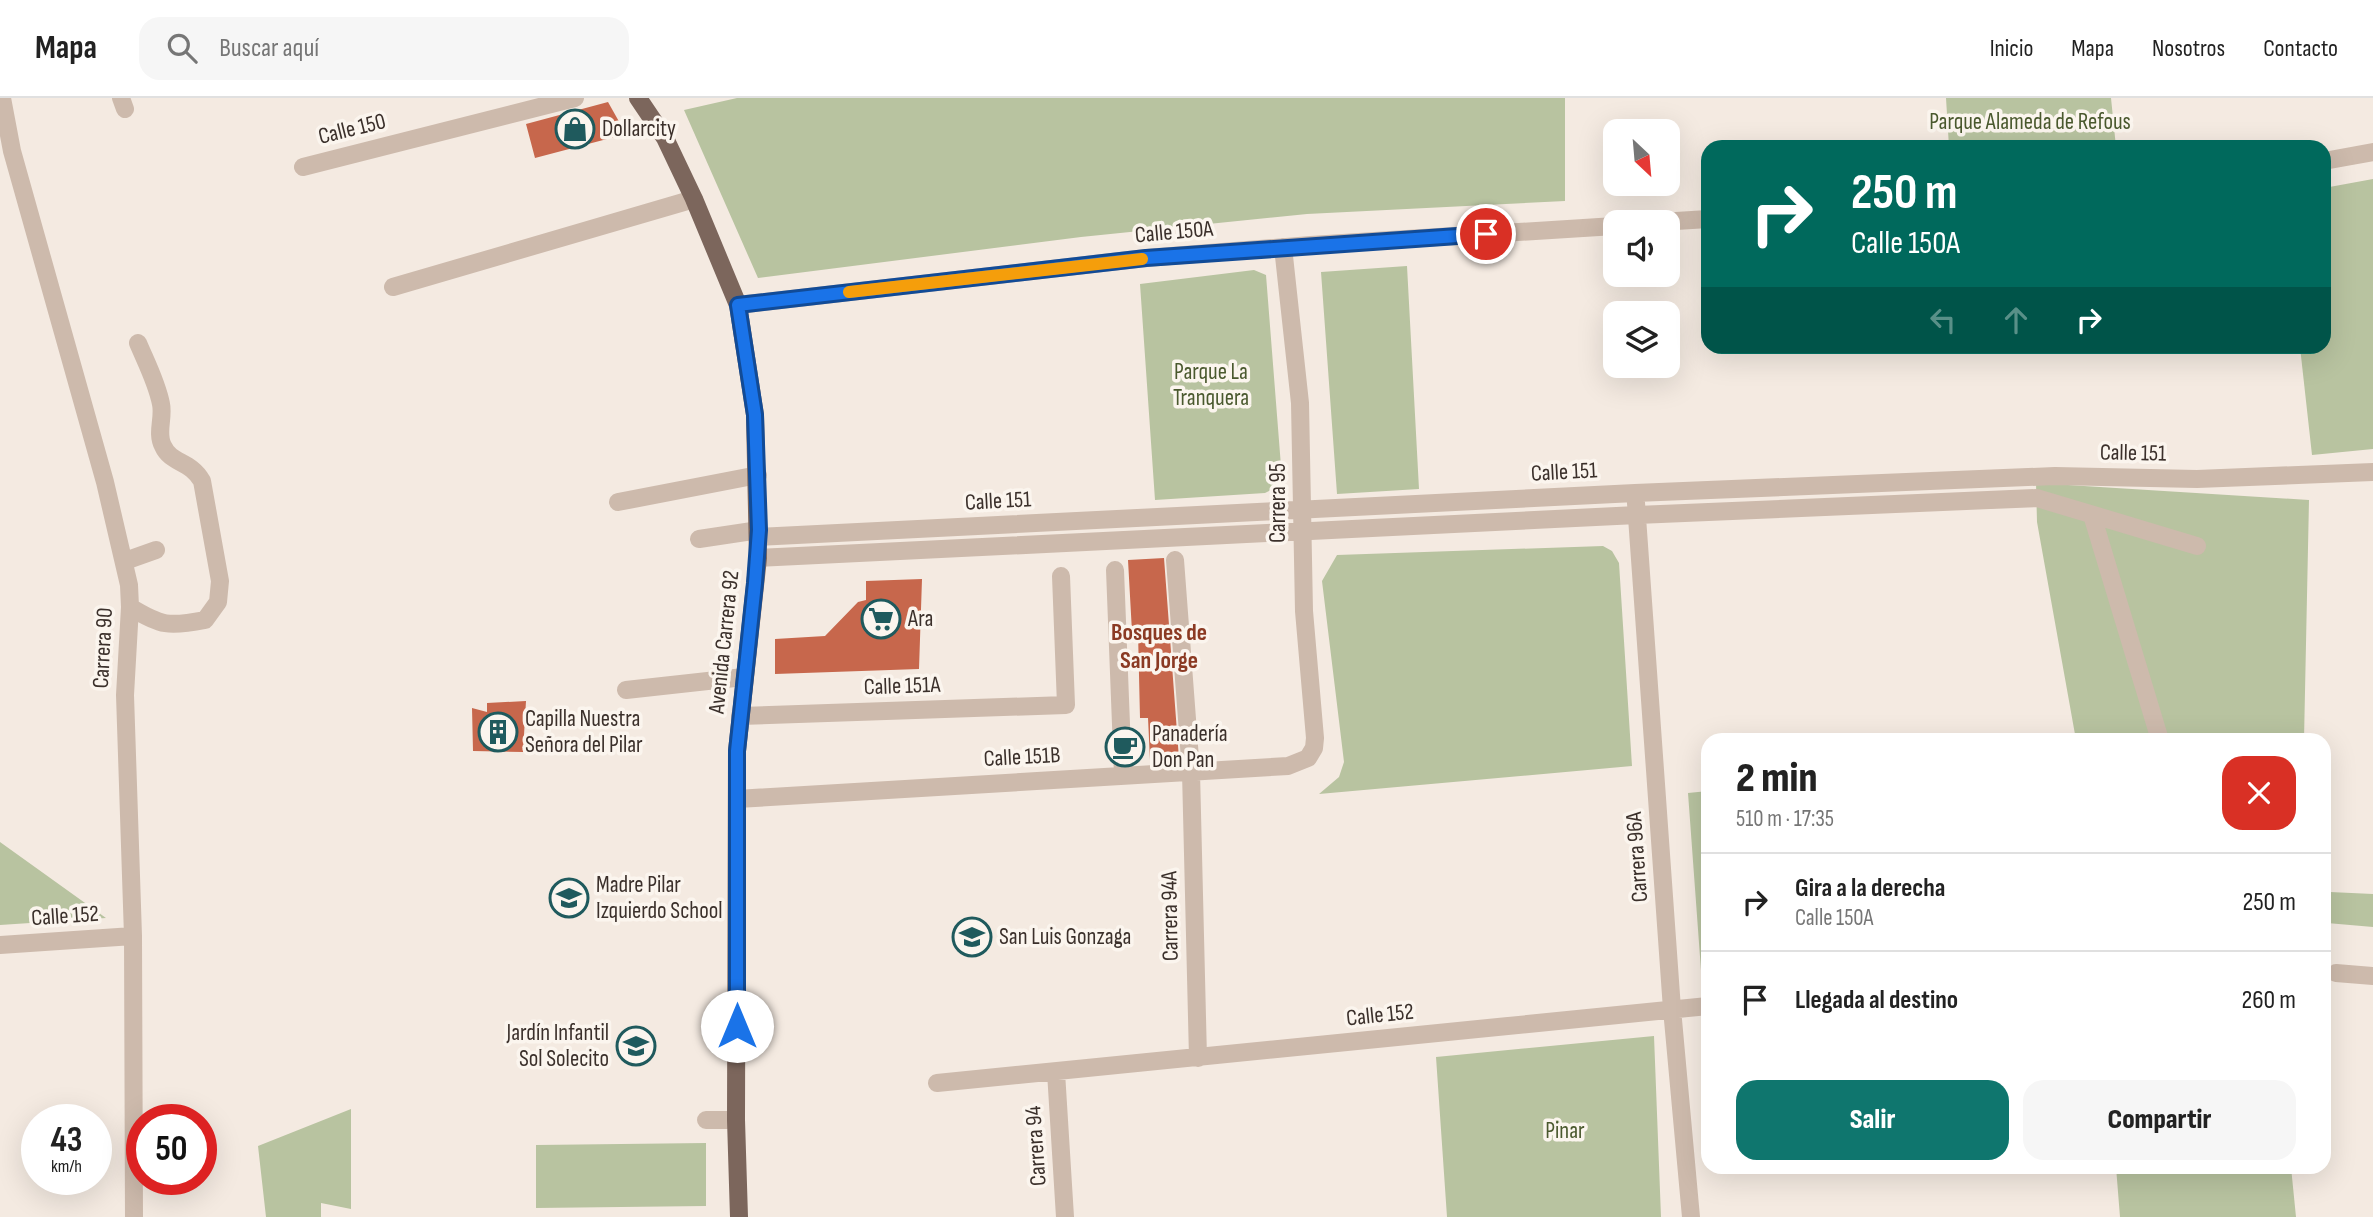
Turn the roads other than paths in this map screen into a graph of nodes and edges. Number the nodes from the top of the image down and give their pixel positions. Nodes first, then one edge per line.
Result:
1 (2, 98) edge
2 (575, 98) edge
3 (638, 98) edge
4 (2373, 152) edge
5 (2331, 159) edge
6 (303, 167) dead end
7 (694, 199) junction
8 (1701, 219) edge
9 (1680, 221) edge
10 (1603, 227) edge
11 (1283, 247) junction
12 (393, 287) dead end
13 (738, 305) junction
14 (138, 343) dead end
15 (2373, 472) edge
16 (758, 475) junction
17 (1635, 492) junction
18 (618, 502) dead end
19 (1303, 509) junction
20 (2092, 514) junction
21 (1637, 515) junction
22 (1302, 531) junction
23 (759, 534) junction
24 (699, 540) dead end
25 (2197, 546) dead end
26 (156, 550) dead end
27 (758, 558) junction
28 (1175, 560) dead end
29 (125, 561) junction
30 (1115, 570) dead end
31 (1061, 576) dead end
32 (130, 607) junction
33 (744, 677) junction
34 (626, 690) dead end
35 (740, 716) junction
36 (2158, 733) edge
37 (1308, 758) joint
38 (1191, 772) junction
39 (1123, 776) junction
40 (737, 799) junction
41 (134, 936) junction
42 (0, 946) edge
43 (2336, 973) dead end
44 (2373, 976) edge
45 (1701, 1007) edge
46 (1672, 1009) junction
47 (1198, 1058) junction
48 (1056, 1072) junction
49 (937, 1083) dead end
50 (706, 1120) dead end
51 (736, 1120) junction
52 (134, 1217) edge
53 (738, 1217) edge
54 (1065, 1217) edge
55 (1691, 1217) edge

1 - 29 street, Carrera 90
2 - 6 street, Calle 150
3 - 7 main road, Avenida Carrera 92
4 - 5 street
7 - 12 street
7 - 13 main road, Avenida Carrera 92
8 - 9 street
10 - 11 street, Calle 150A
11 - 13 street, Calle 150A
11 - 19 street, Carrera 95
13 - 16 main road, Avenida Carrera 92
14 - 32 street
15 - 17 street, Calle 151
16 - 18 street
16 - 23 main road, Avenida Carrera 92
17 - 19 street, Calle 151
17 - 21 street, Carrera 96A
19 - 22 street, Carrera 95
19 - 23 street, Calle 151
20 - 21 street, Calle 151
20 - 25 street, Calle 151
20 - 36 street
21 - 22 street, Calle 151
21 - 46 street, Carrera 96A
22 - 27 street, Calle 151
22 - 37 street, Carrera 95
23 - 24 street, Calle 151
23 - 27 main road, Avenida Carrera 92
26 - 29 street
27 - 33 main road, Avenida Carrera 92
28 - 38 street, Carrera 94A
29 - 32 street, Carrera 90
30 - 39 street
31 - 35 street, Calle 151A
32 - 41 street, Carrera 90
33 - 34 street
33 - 35 main road, Avenida Carrera 92
35 - 40 main road, Avenida Carrera 92
37 - 38 street, Calle 151B
38 - 39 street, Calle 151B
38 - 47 street, Carrera 94A
39 - 40 street, Calle 151B
40 - 51 main road, Avenida Carrera 92
41 - 42 street, Calle 152
41 - 52 street, Carrera 90
43 - 44 street
45 - 46 street, Calle 152
46 - 47 street, Calle 152
46 - 55 street, Carrera 96A
47 - 48 street, Calle 152
48 - 49 street, Calle 152
48 - 54 street, Carrera 94
50 - 51 street
51 - 53 main road, Avenida Carrera 92

